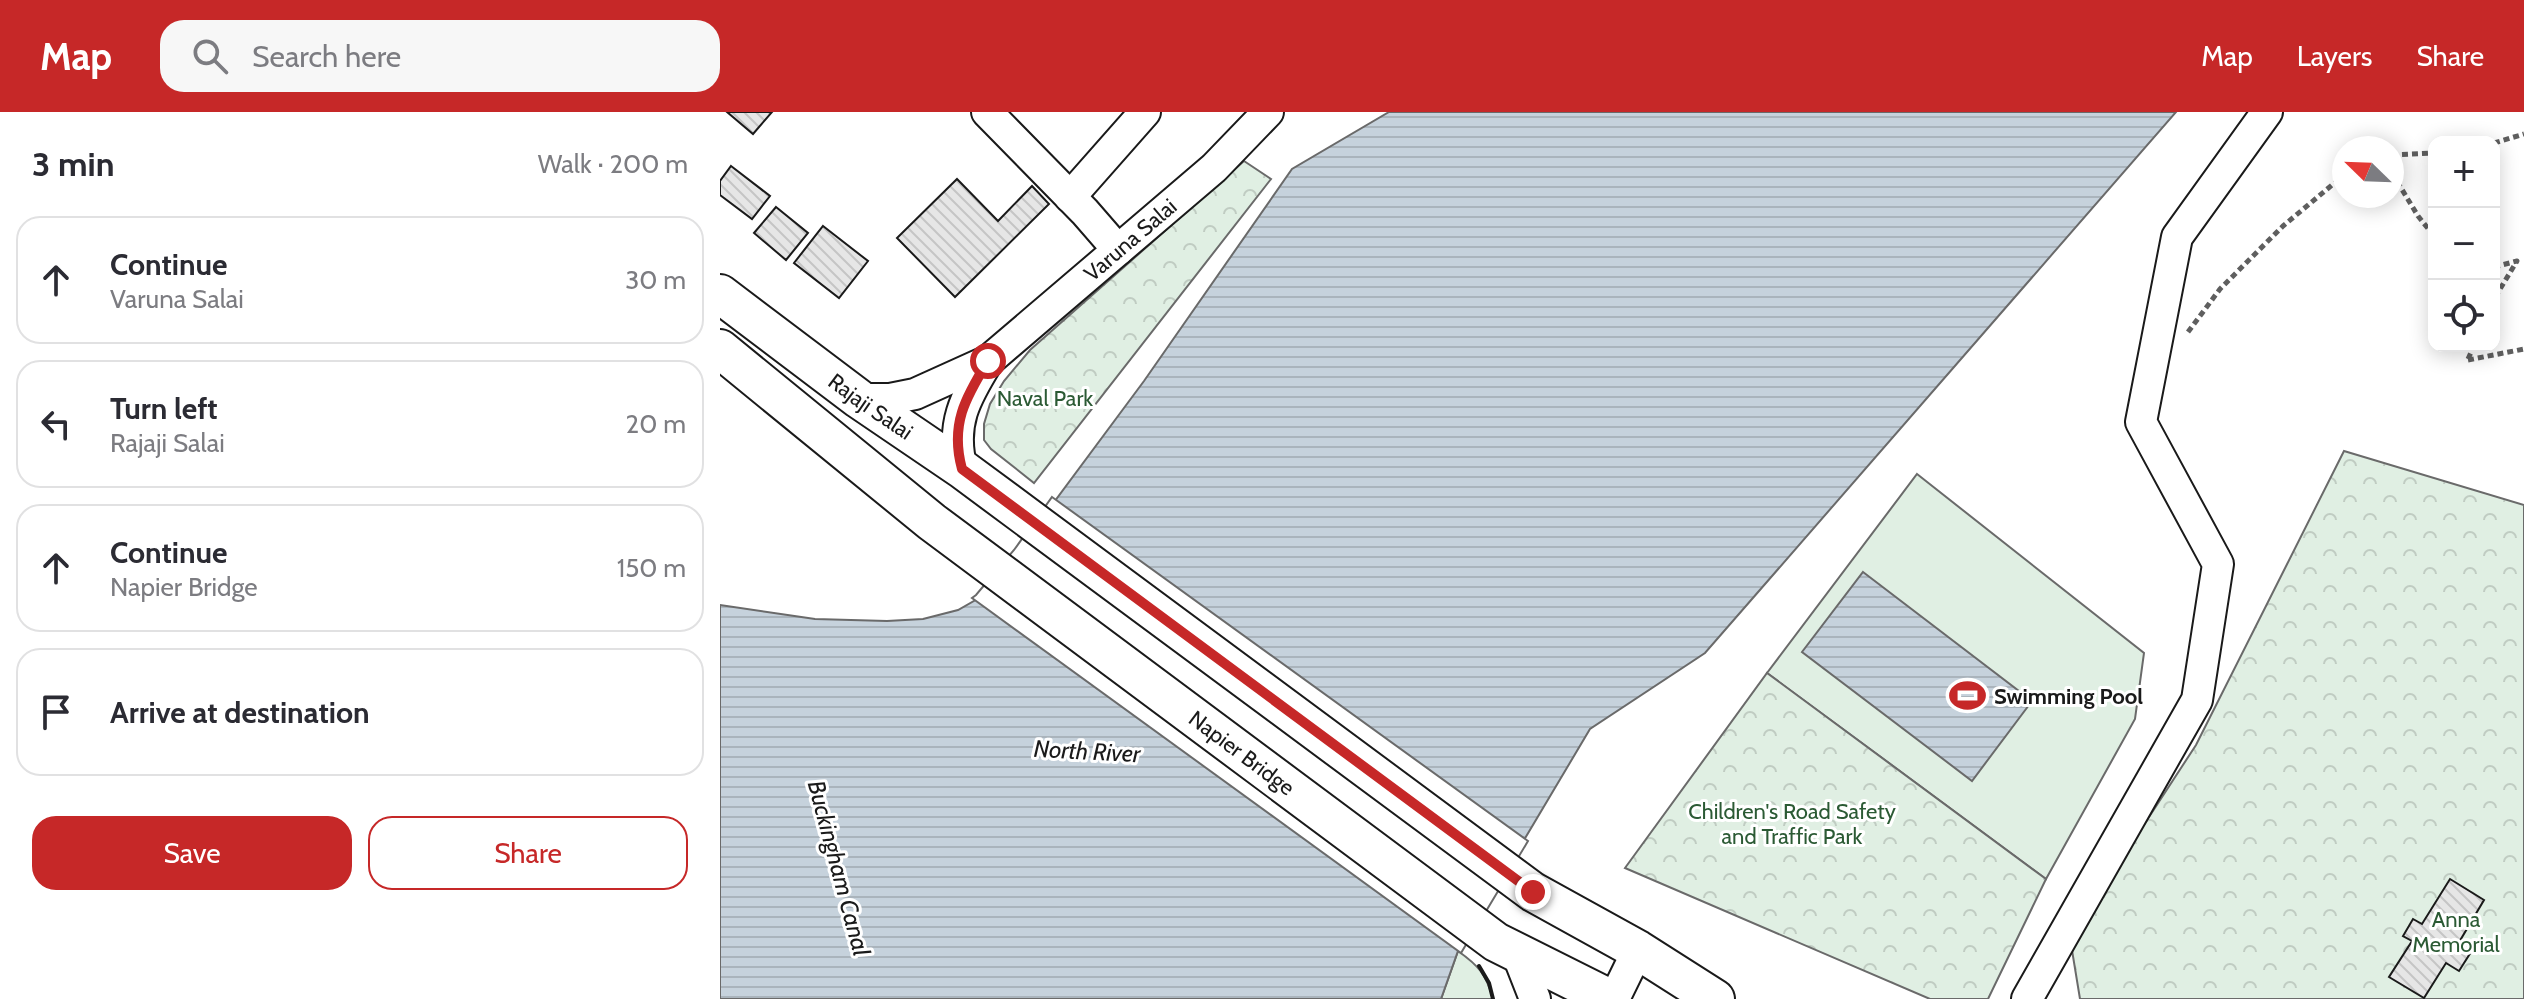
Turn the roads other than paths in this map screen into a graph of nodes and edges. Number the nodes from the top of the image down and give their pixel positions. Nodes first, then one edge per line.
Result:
1 (987, 112) edge
2 (1145, 112) edge
3 (1268, 112) edge
4 (2267, 112) edge
5 (1070, 197) junction
6 (1118, 250) junction
7 (720, 294) edge
8 (720, 349) edge
9 (988, 361) junction
10 (859, 399) junction
11 (962, 469) junction
12 (1507, 948) junction
13 (1638, 950) junction
14 (1535, 999) edge
15 (1612, 999) edge
16 (1715, 999) edge
17 (2027, 999) edge

1 - 5 street
2 - 5 street
3 - 6 street, Varuna Salai
4 - 17 street
5 - 6 street
6 - 9 street, Varuna Salai
7 - 10 main road, Rajaji Salai
8 - 12 main road, Napier Bridge
9 - 10 street, Varuna Salai
9 - 11 street, Varuna Salai
10 - 11 main road, Rajaji Salai
11 - 13 main road, Rajaji Salai
12 - 14 street
12 - 15 main road, Napier Bridge
13 - 15 street
13 - 16 main road

